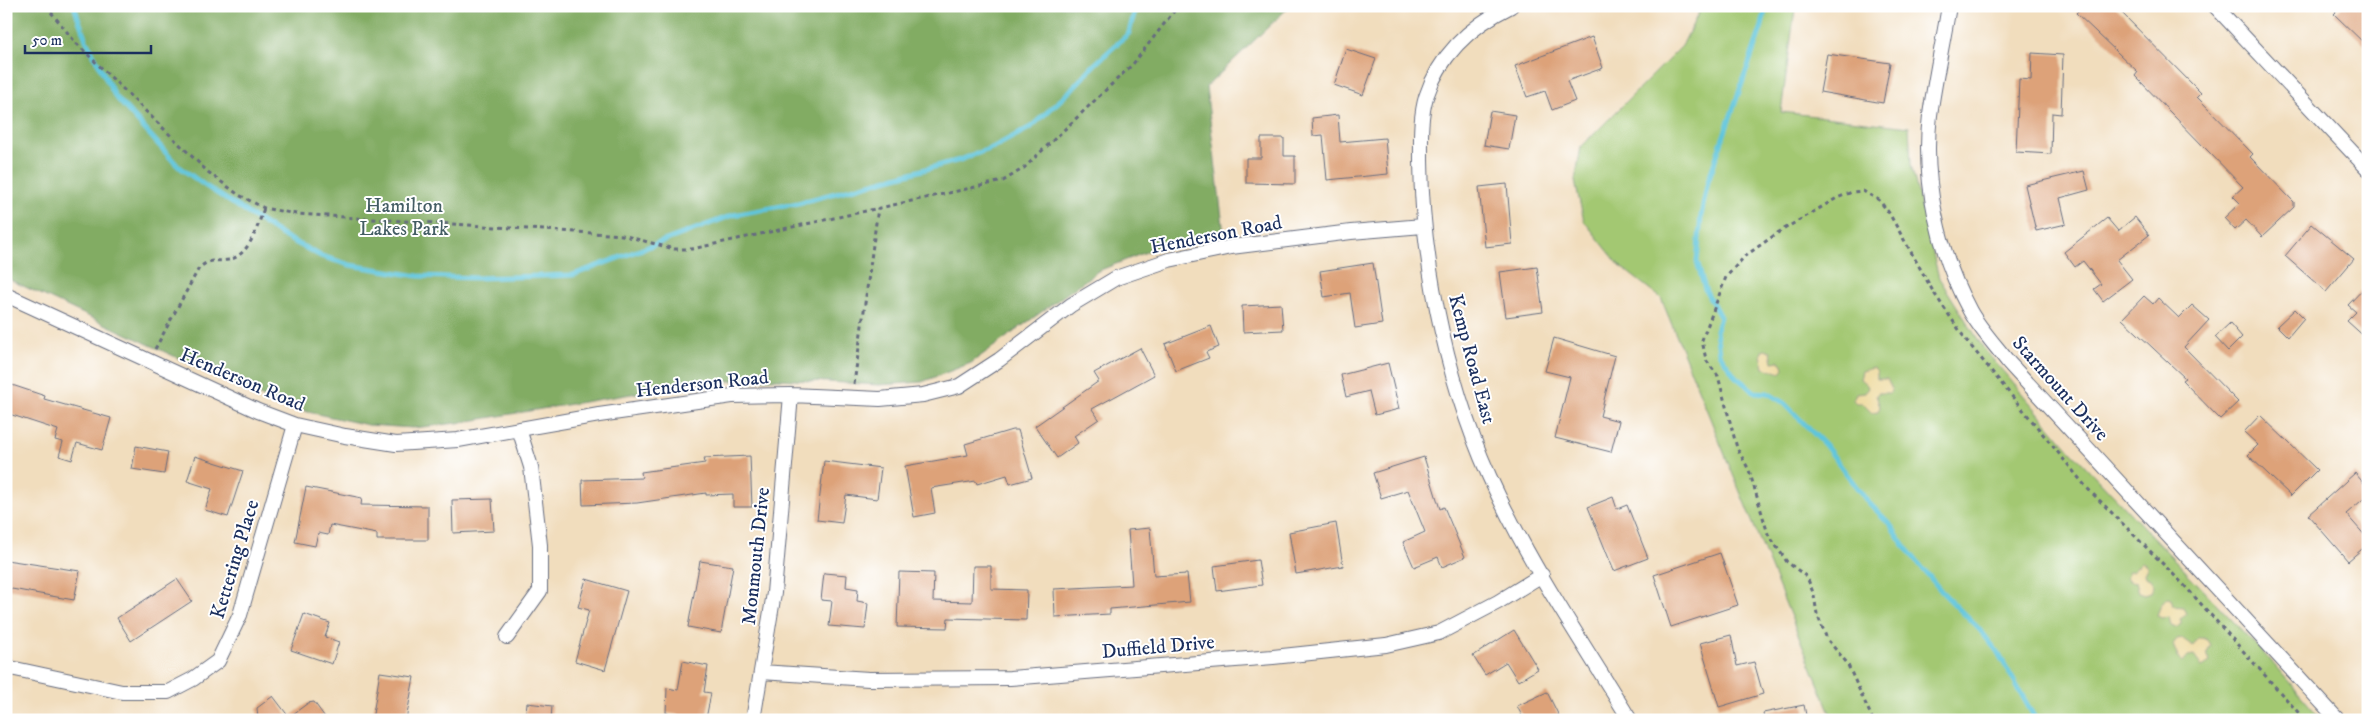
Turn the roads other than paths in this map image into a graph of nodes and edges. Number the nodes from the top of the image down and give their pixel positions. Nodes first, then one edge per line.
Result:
1 (1511, 6) edge
2 (1949, 6) edge
3 (2215, 6) edge
4 (2368, 169) edge
5 (1424, 226) junction
6 (6, 295) edge
7 (790, 395) junction
8 (296, 425) junction
9 (519, 429) junction
10 (1542, 575) junction
11 (507, 637) dead end
12 (6, 667) edge
13 (761, 672) junction
14 (753, 720) edge
15 (1630, 720) edge
16 (2338, 720) edge

1 - 5 street, Kemp Road East
2 - 16 street, Starmount Drive
3 - 4 street
5 - 7 street, Henderson Road
5 - 10 street, Kemp Road East
6 - 8 street, Henderson Road
7 - 9 street, Henderson Road
7 - 13 street, Monmouth Drive
8 - 9 street, Henderson Road
8 - 12 street, Kettering Place
9 - 11 street
10 - 13 street, Duffield Drive
10 - 15 street, Kemp Road East
13 - 14 street, Monmouth Drive

